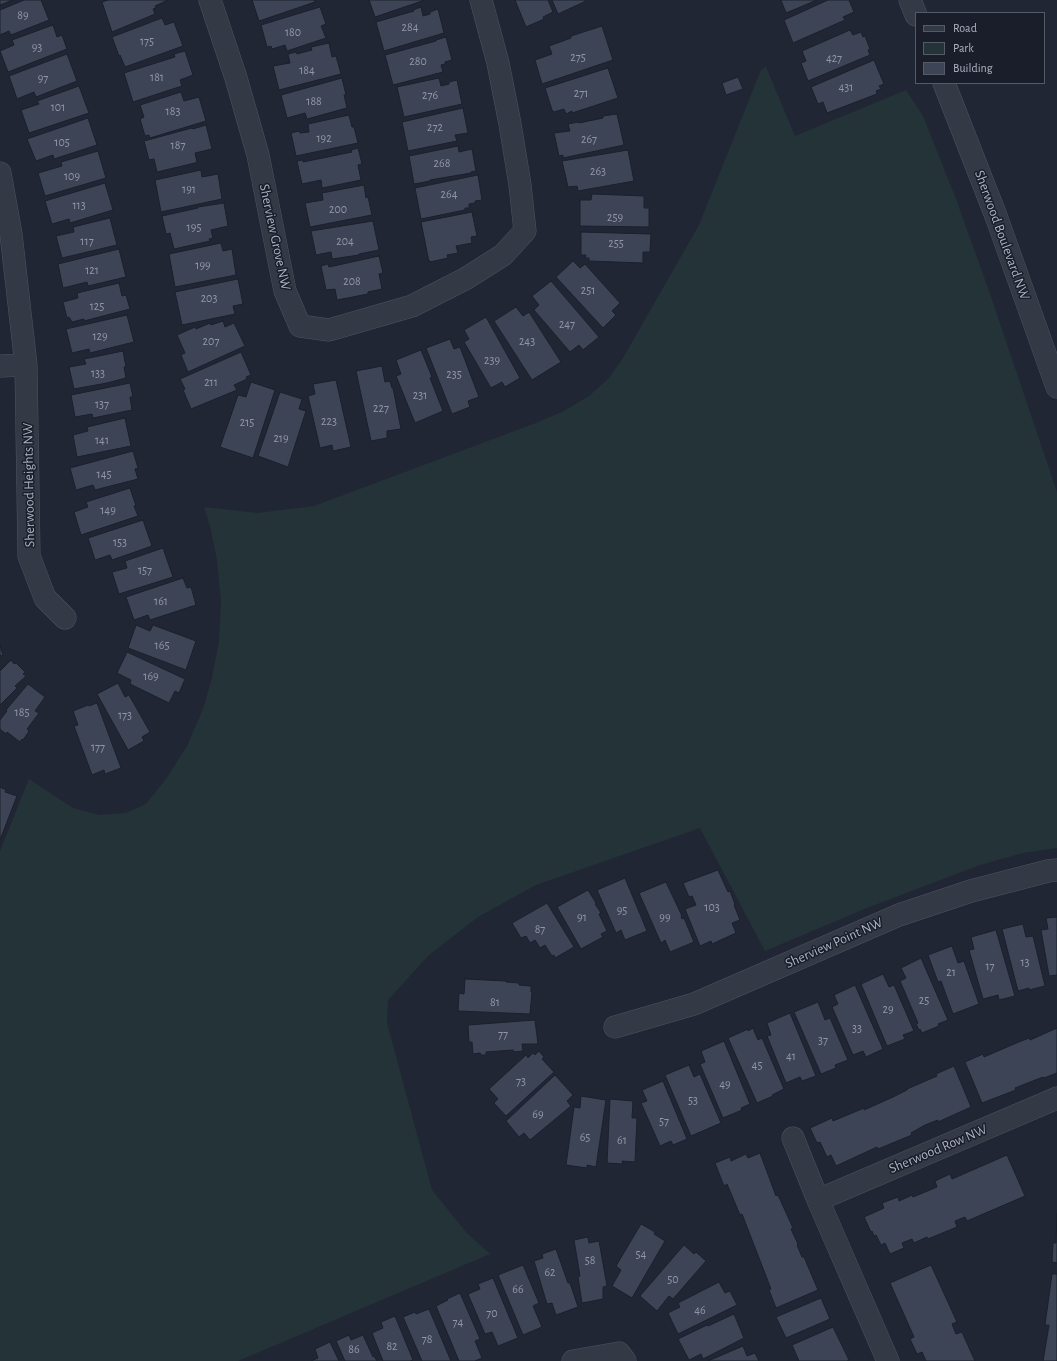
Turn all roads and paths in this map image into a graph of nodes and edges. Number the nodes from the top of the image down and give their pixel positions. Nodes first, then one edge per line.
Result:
1 (210, 0) edge
2 (481, 0) edge
3 (910, 0) edge
4 (915, 12) edge
5 (944, 84) edge
6 (0, 173) edge
7 (26, 365) junction
8 (0, 366) edge
9 (1057, 387) edge
10 (65, 618) dead end
11 (1057, 870) edge
12 (615, 1027) dead end
13 (1057, 1098) edge
14 (793, 1138) dead end
15 (818, 1200) junction
16 (573, 1361) edge
17 (625, 1361) edge
18 (888, 1361) edge

1 - 2 street, Sherview Grove NW
3 - 4 street
5 - 9 street, Sherwood Boulevard NW
6 - 7 street, Sherwood Heights NW
7 - 8 street
7 - 10 street, Sherwood Heights NW
11 - 12 street, Sherview Point NW
13 - 15 street, Sherwood Row NW
14 - 15 street
15 - 18 street
16 - 17 street

